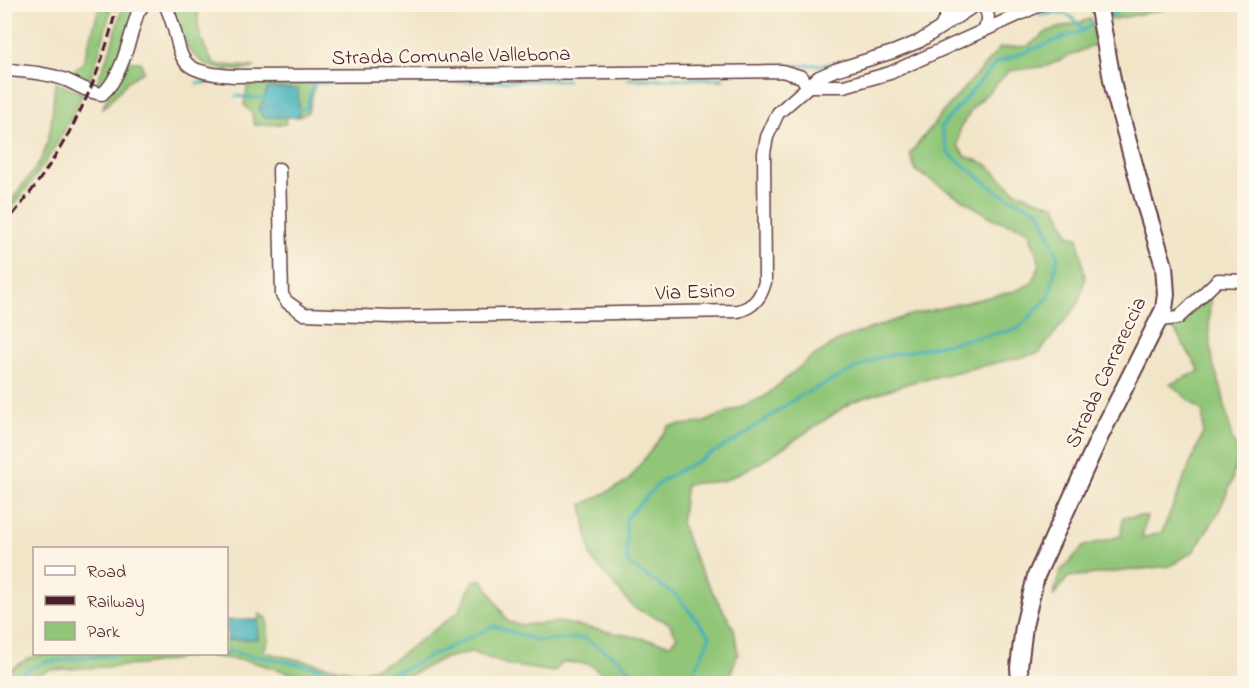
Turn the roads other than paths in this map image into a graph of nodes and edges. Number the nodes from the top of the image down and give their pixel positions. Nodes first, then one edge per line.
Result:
1 (144, 4) edge
2 (165, 4) edge
3 (952, 4) edge
4 (977, 4) edge
5 (981, 4) edge
6 (1042, 4) edge
7 (1098, 6) edge
8 (937, 31) junction
9 (983, 31) junction
10 (4, 70) edge
11 (807, 86) junction
12 (279, 169) dead end
13 (1245, 281) edge
14 (1160, 320) junction
15 (1020, 684) edge

1 - 10 street
2 - 11 street, Strada Comunale Vallebona
3 - 8 street
4 - 8 street, Via Esino
5 - 9 street
6 - 9 street
7 - 14 main road, Strada Carrareccia
8 - 11 street, Via Esino
9 - 11 street
11 - 12 street, Via Esino
13 - 14 street
14 - 15 main road, Strada Carrareccia

